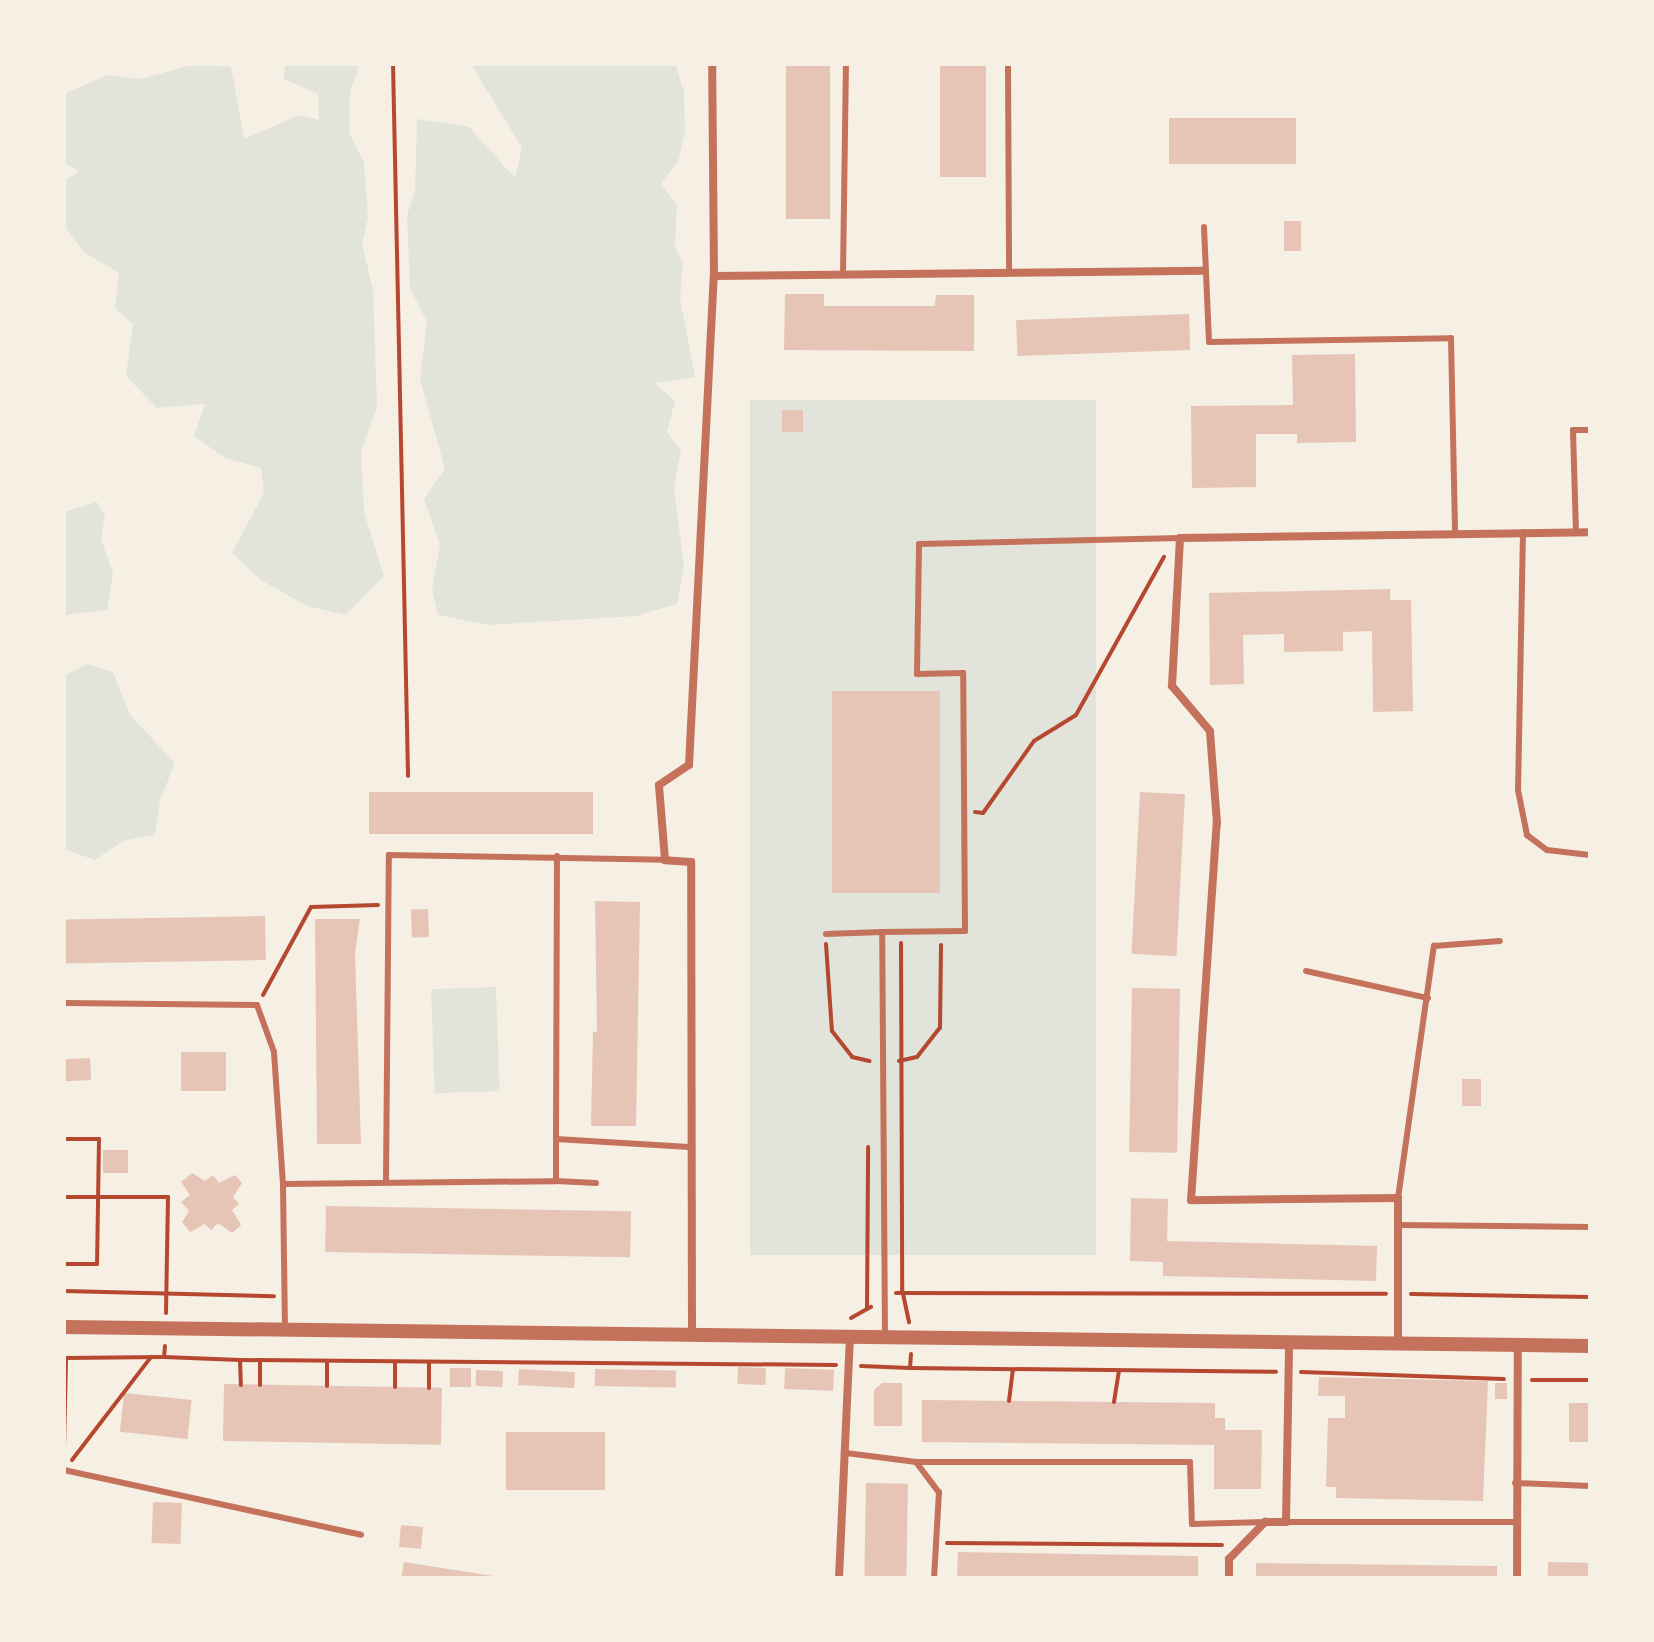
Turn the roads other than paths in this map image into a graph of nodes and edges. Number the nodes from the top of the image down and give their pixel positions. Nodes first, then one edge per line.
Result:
1 (712, 64) edge
2 (846, 64) edge
3 (1008, 64) edge
4 (1204, 227) dead end
5 (1205, 271) junction
6 (1009, 273) junction
7 (843, 275) junction
8 (714, 276) junction
9 (1590, 430) edge
10 (1523, 532) junction
11 (1576, 532) junction
12 (1590, 532) edge
13 (1455, 533) junction
14 (1180, 538) junction
15 (1590, 855) edge
16 (557, 856) junction
17 (665, 860) junction
18 (882, 932) junction
19 (826, 934) dead end
20 (1500, 941) dead end
21 (1306, 971) dead end
22 (1428, 998) junction
23 (64, 1003) edge
24 (556, 1139) junction
25 (689, 1147) junction
26 (386, 1180) junction
27 (556, 1181) junction
28 (596, 1183) dead end
29 (283, 1184) junction
30 (1398, 1198) junction
31 (1397, 1225) junction
32 (1590, 1227) edge
33 (64, 1327) edge
34 (285, 1329) junction
35 (692, 1334) junction
36 (850, 1335) junction
37 (885, 1336) junction
38 (1289, 1346) junction
39 (1518, 1346) junction
40 (1590, 1346) edge
41 (1399, 1347) junction
42 (846, 1453) junction
43 (916, 1462) junction
44 (64, 1470) edge
45 (1515, 1483) junction
46 (1590, 1486) edge
47 (1265, 1522) junction
48 (1286, 1522) junction
49 (1516, 1522) junction
50 (361, 1535) dead end
51 (839, 1578) edge
52 (934, 1578) edge
53 (1229, 1578) edge
54 (1517, 1578) edge

1 - 8 street
2 - 7 lane
3 - 6 lane
4 - 5 lane
5 - 6 street
5 - 13 lane
6 - 7 street
7 - 8 street
8 - 17 street
9 - 11 lane
10 - 11 street
10 - 13 street
10 - 15 lane
11 - 12 street
13 - 14 street
14 - 18 lane
14 - 30 street
16 - 17 lane
16 - 24 lane
16 - 26 lane
17 - 25 street
18 - 19 lane
18 - 37 lane
20 - 22 lane
21 - 22 lane
22 - 30 lane
23 - 29 lane
24 - 25 lane
24 - 27 lane
25 - 35 street
26 - 27 lane
26 - 29 lane
27 - 28 lane
29 - 34 lane
30 - 31 street
31 - 32 lane
31 - 41 street
33 - 34 street
34 - 35 street
35 - 36 street
36 - 37 street
36 - 42 street
37 - 38 street
38 - 41 street
38 - 48 street
39 - 40 street
39 - 41 street
39 - 45 street
42 - 43 lane
42 - 51 street
43 - 47 lane
43 - 52 lane
44 - 50 lane
45 - 46 lane
45 - 49 street
47 - 48 street
47 - 53 street
48 - 49 lane
49 - 54 street

